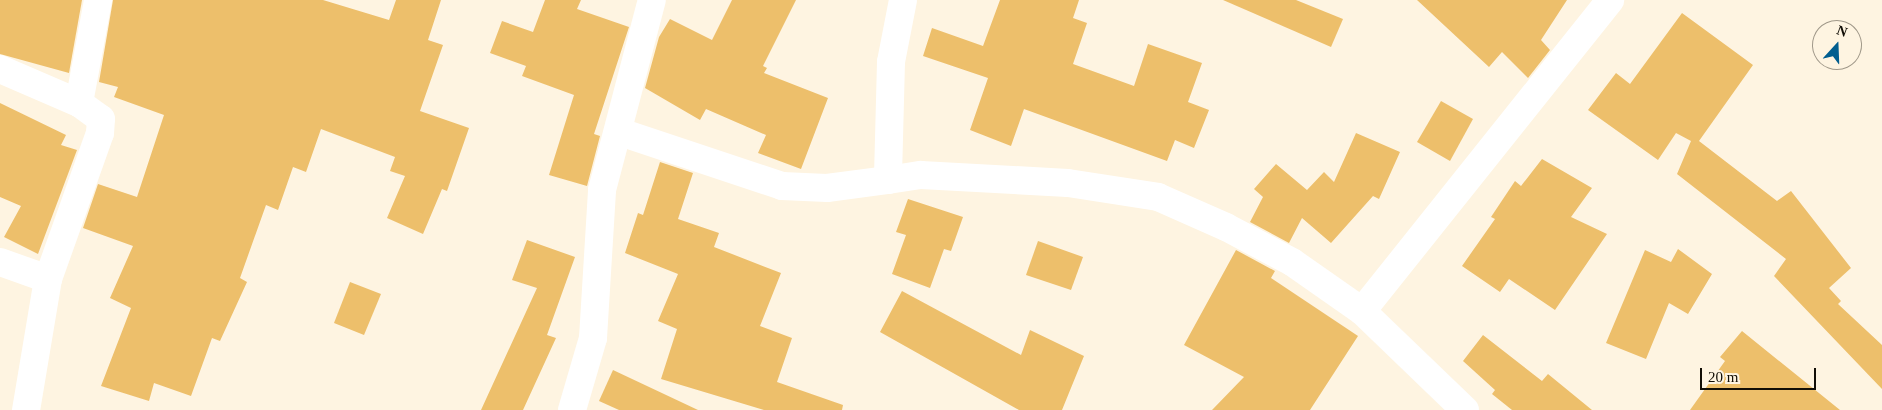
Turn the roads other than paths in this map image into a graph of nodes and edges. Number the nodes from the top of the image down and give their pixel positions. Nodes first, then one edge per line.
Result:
1 (98, 0) edge
2 (652, 0) edge
3 (903, 0) edge
4 (1610, 0) edge
5 (0, 69) edge
6 (79, 103) junction
7 (620, 132) junction
8 (888, 180) junction
9 (0, 262) edge
10 (48, 278) junction
11 (1362, 311) junction
12 (26, 410) edge
13 (572, 410) edge
14 (1465, 410) edge

1 - 6 street
2 - 7 street
3 - 8 street
4 - 11 street
5 - 6 street
6 - 10 street
7 - 8 street
7 - 13 street
8 - 11 street
9 - 10 street
10 - 12 street
11 - 14 street

